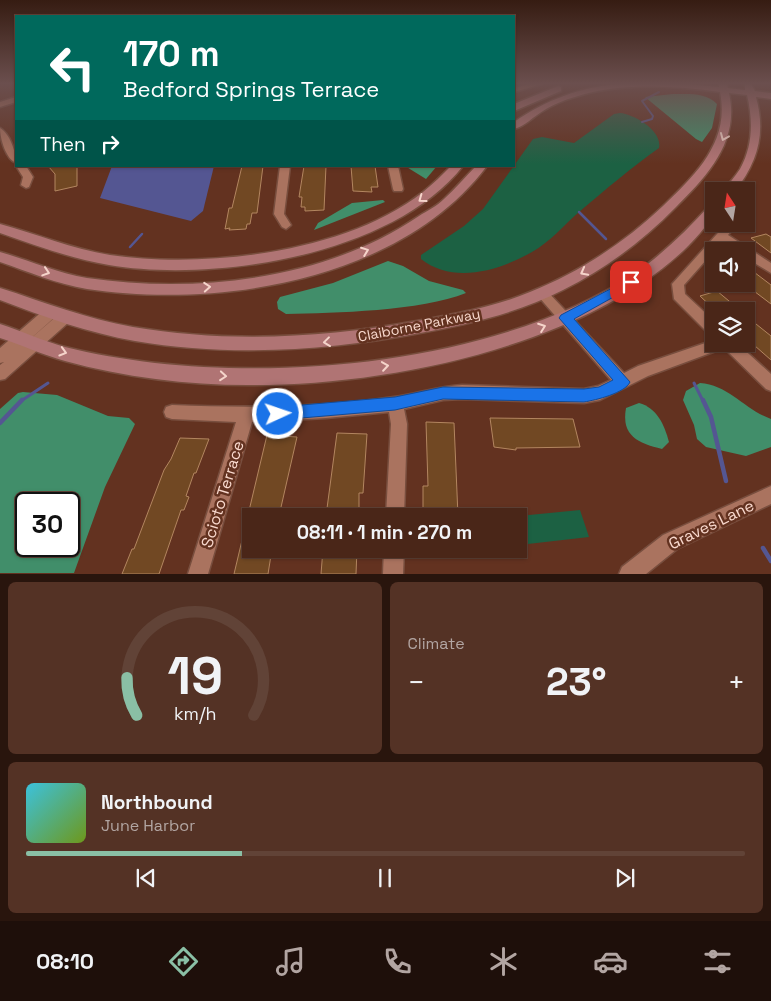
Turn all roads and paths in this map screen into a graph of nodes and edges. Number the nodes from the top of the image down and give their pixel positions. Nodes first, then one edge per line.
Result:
1 (536, 111) edge
2 (729, 111) edge
3 (754, 111) edge
4 (515, 125) edge
5 (0, 131) edge
6 (15, 158) edge
7 (21, 167) edge
8 (285, 167) edge
9 (393, 167) edge
10 (457, 167) edge
11 (481, 167) edge
12 (735, 182) edge
13 (26, 185) dead end
14 (398, 189) dead end
15 (705, 217) edge
16 (286, 226) dead end
17 (0, 228) edge
18 (725, 232) edge
19 (721, 236) junction
20 (0, 256) edge
21 (771, 269) edge
22 (542, 293) junction
23 (0, 294) edge
24 (57, 315) junction
25 (565, 318) junction
26 (705, 321) edge
27 (0, 331) edge
28 (29, 341) junction
29 (705, 349) edge
30 (737, 352) edge
31 (0, 357) edge
32 (0, 374) edge
33 (623, 382) junction
34 (771, 384) edge
35 (395, 404) junction
36 (172, 412) dead end
37 (246, 415) junction
38 (771, 495) edge
39 (395, 508) edge
40 (394, 558) edge
41 (198, 574) edge
42 (393, 574) edge
43 (629, 574) edge

1 - 4 main road
2 -> 22 main road, Claiborne Parkway
3 - 12 main road
5 - 6 street
7 - 13 street
8 - 16 street
9 - 14 street
10 -> 17 main road
20 -> 11 main road
15 - 25 main road
18 - 19 street
19 - 21 street
19 - 26 street
22 -> 24 main road, Claiborne Parkway
22 - 25 street
23 - 24 main road, Claiborne Parkway
24 - 28 street
28 -> 25 main road
25 - 33 street
27 - 28 main road
28 - 31 street
28 - 32 street
29 - 33 street
30 - 34 street
33 - 35 street
35 - 37 street
35 - 39 street
36 - 37 street
37 - 41 street, Scioto Terrace
38 - 43 street, Graves Lane
40 - 42 street

